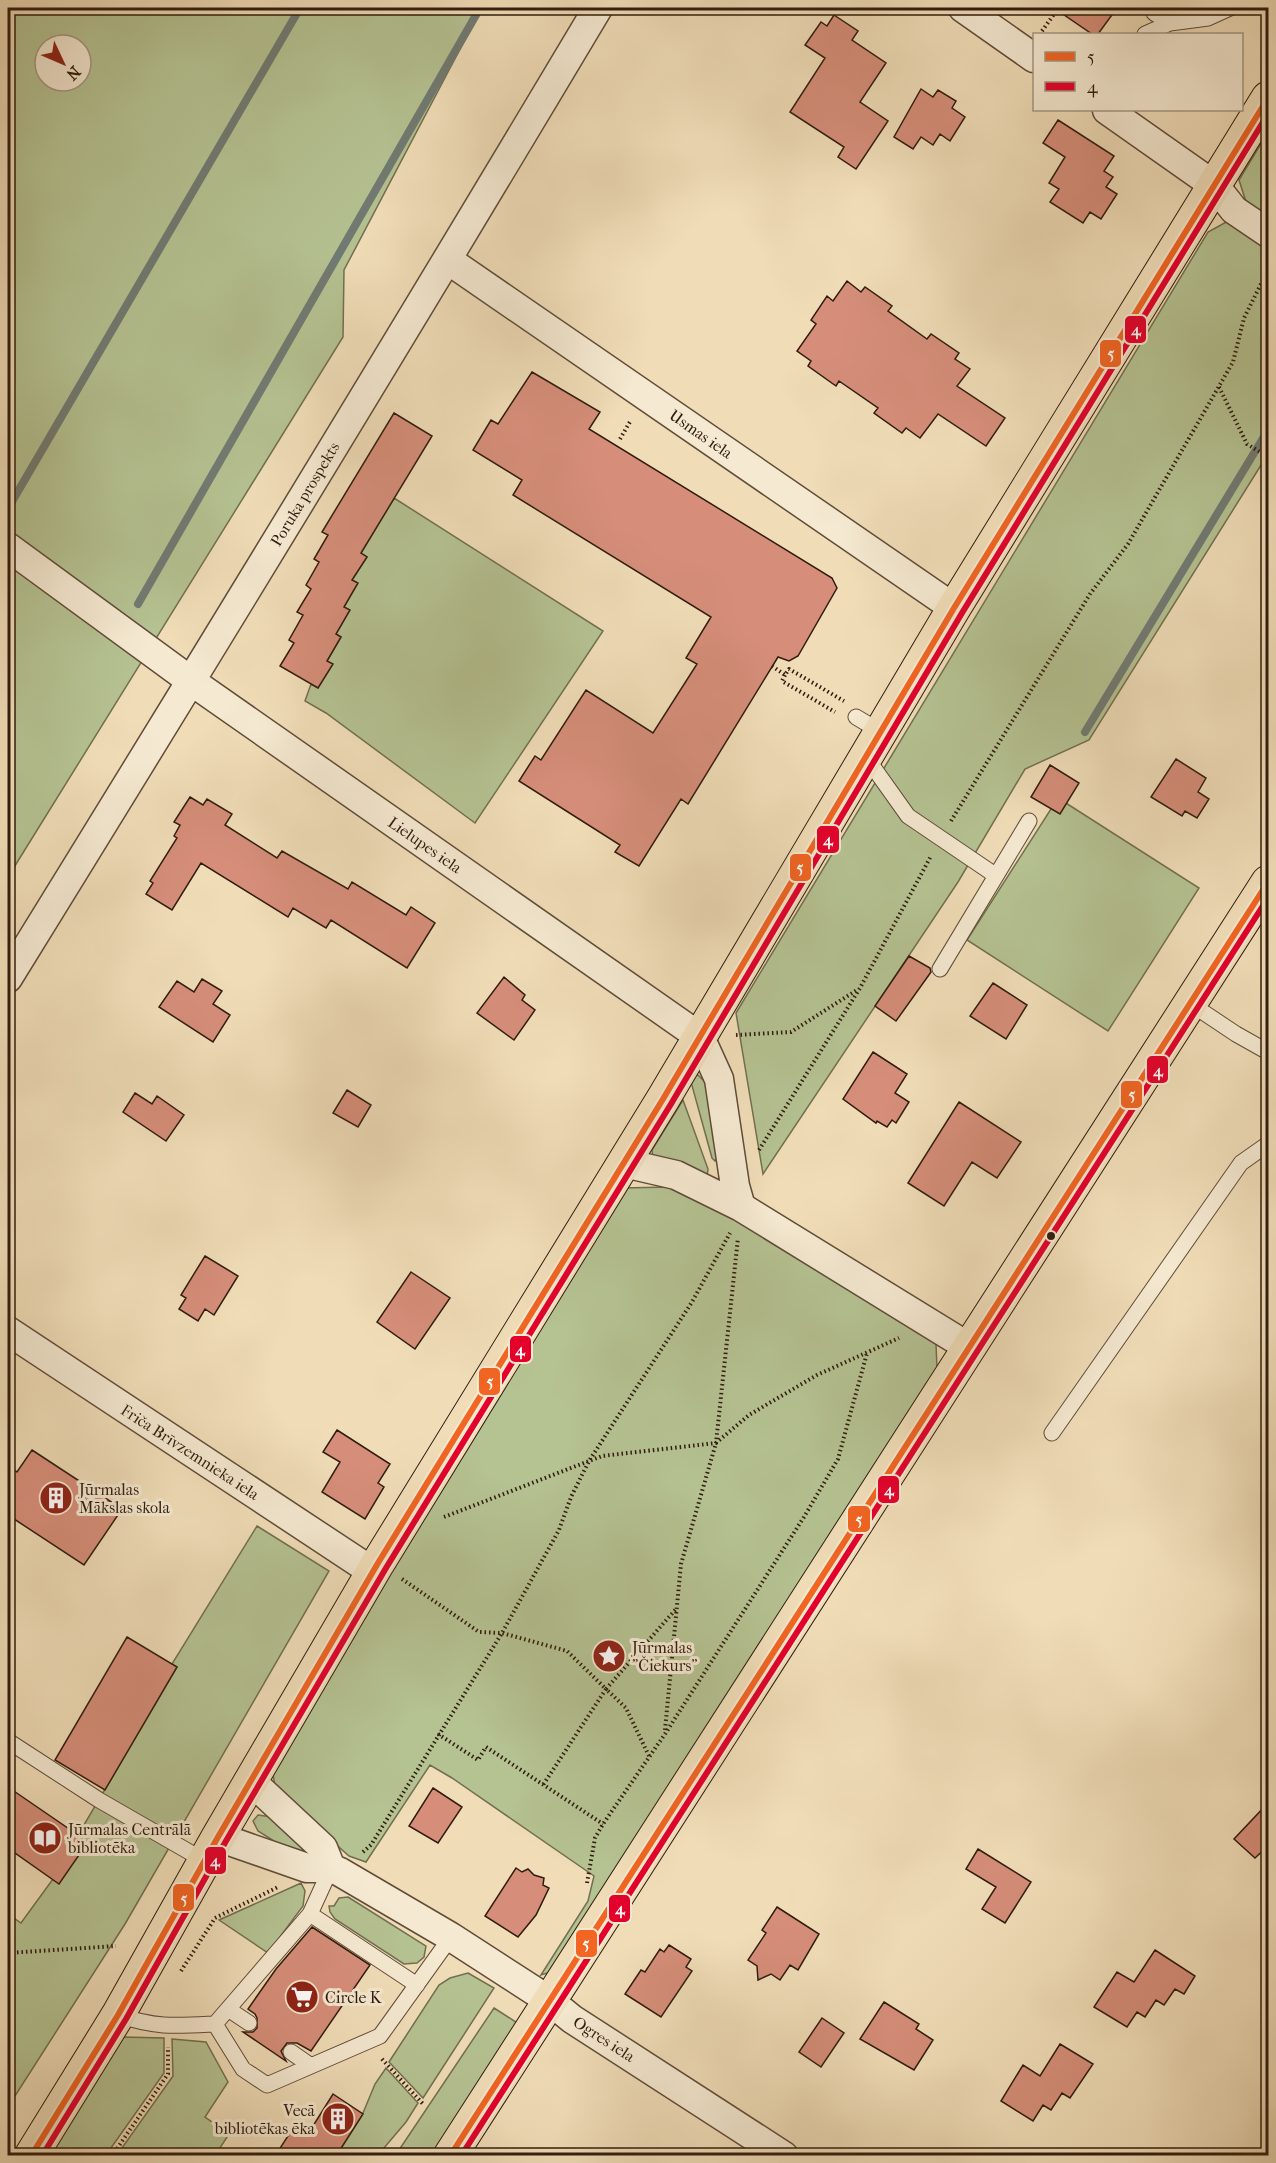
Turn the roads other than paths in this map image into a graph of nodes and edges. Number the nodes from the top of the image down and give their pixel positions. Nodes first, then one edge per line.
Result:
1 (598, 8) edge
2 (963, 8) edge
3 (1230, 8) edge
4 (1154, 13) dead end
5 (1170, 22) junction
6 (1147, 33) edge
7 (1033, 57) edge
8 (1269, 98) edge
9 (1108, 111) edge
10 (1215, 186) junction
11 (1269, 233) edge
12 (448, 260) junction
13 (8, 547) edge
14 (954, 608) junction
15 (191, 681) junction
16 (867, 735) junction
17 (1029, 821) dead end
18 (995, 875) junction
19 (1269, 882) edge
20 (940, 969) dead end
21 (8, 978) edge
22 (1191, 1004) junction
23 (700, 1037) junction
24 (1269, 1052) edge
25 (1269, 1144) edge
26 (624, 1163) junction
27 (741, 1207) junction
28 (8, 1331) edge
29 (970, 1348) junction
30 (1052, 1433) dead end
31 (376, 1567) junction
32 (8, 1741) edge
33 (250, 1781) junction
34 (211, 1849) junction
35 (331, 1875) junction
36 (310, 1914) junction
37 (451, 1937) junction
38 (417, 1985) junction
39 (550, 2001) junction
40 (228, 2009) junction
41 (118, 2015) junction
42 (249, 2023) dead end
43 (215, 2024) junction
44 (291, 2052) dead end
45 (310, 2066) junction
46 (31, 2156) edge
47 (450, 2156) edge
48 (784, 2156) edge

1 - 12 street, Poruka prospekts
2 - 7 street
3 - 5 lane
4 - 5 lane
5 - 6 lane
8 - 10 main road
9 - 10 street
10 - 11 street
10 - 14 main road
12 - 14 street, Usmas iela
12 - 15 street, Poruka prospekts
13 - 15 street, Lielupes iela
14 - 16 main road
15 - 21 street, Poruka prospekts
15 - 23 street, Lielupes iela
16 - 18 lane
16 - 23 main road
17 - 18 lane
18 - 20 lane
19 - 22 main road
22 - 24 lane
22 - 29 main road
23 - 26 main road
23 - 27 street
25 - 30 lane
26 - 27 street
26 - 31 main road
27 - 29 street
28 - 31 street, Friča Brīvzemnieka iela
29 - 39 main road
31 - 33 main road
32 - 34 lane
33 - 34 main road
33 - 35 street
34 - 35 street, Ogres iela
34 - 41 main road
35 - 36 lane
35 - 37 street, Ogres iela
36 - 38 lane
36 - 40 lane
37 - 38 lane
37 - 39 street, Ogres iela
38 - 45 lane
39 - 47 main road
39 - 48 street, Ogres iela
40 - 42 lane
40 - 43 lane
41 - 43 lane
41 - 46 main road
43 - 45 lane
44 - 45 lane

